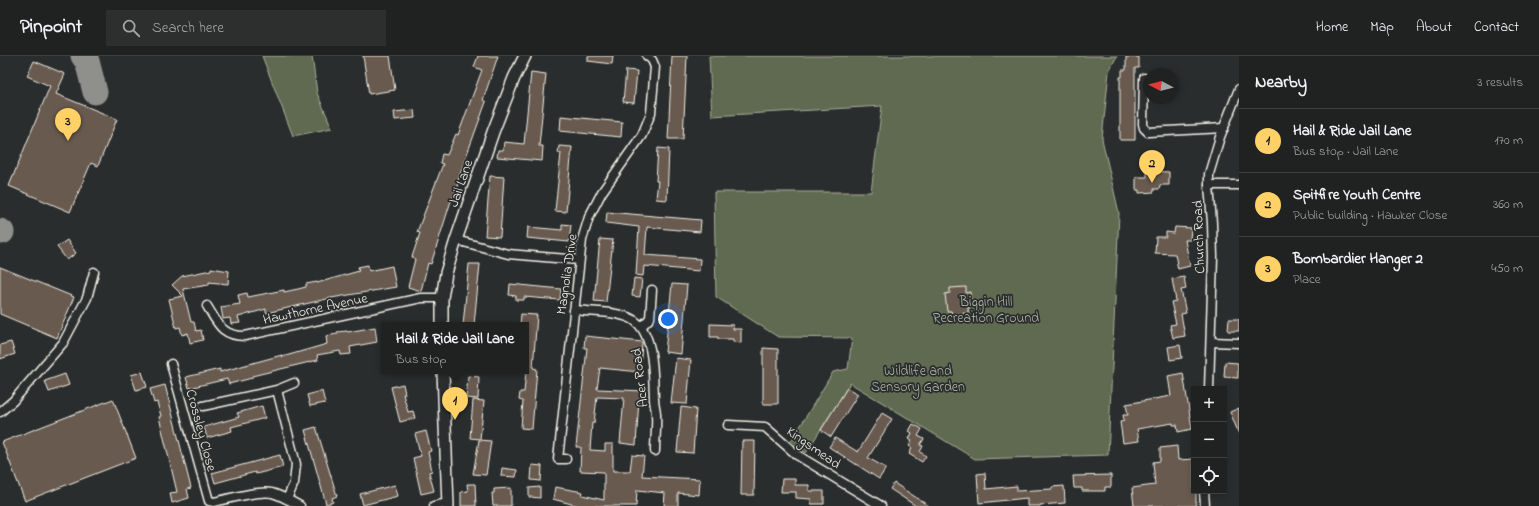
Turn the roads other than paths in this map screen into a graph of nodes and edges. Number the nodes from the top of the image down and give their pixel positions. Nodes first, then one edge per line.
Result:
1 (525, 56) edge
2 (647, 56) edge
3 (1239, 89) edge
4 (1143, 101) edge
5 (1224, 128) junction
6 (1239, 184) edge
7 (1209, 185) junction
8 (456, 240) junction
9 (579, 260) junction
10 (94, 272) dead end
11 (652, 290) dead end
12 (442, 298) junction
13 (207, 306) dead end
14 (574, 310) junction
15 (442, 322) edge
16 (641, 327) junction
17 (1211, 342) junction
18 (1239, 343) edge
19 (171, 364) dead end
20 (443, 374) edge
21 (294, 383) dead end
22 (1209, 386) edge
23 (277, 390) junction
24 (203, 406) dead end
25 (0, 412) edge
26 (728, 425) dead end
27 (655, 450) dead end
28 (566, 459) dead end
29 (1204, 494) edge
30 (287, 499) junction
31 (448, 504) edge
32 (300, 506) edge
33 (434, 506) edge
34 (881, 506) edge
35 (1205, 506) edge

1 - 8 street, Jail Lane
2 - 9 street, Magnolia Drive
3 - 5 street, Church Road
4 - 5 street
5 - 7 street, Church Road
6 - 7 street
7 - 17 street, Church Road
8 - 9 street
8 - 12 street, Jail Lane
9 - 14 street, Magnolia Drive
10 - 25 street
11 - 16 street
12 - 13 street, Hawthorne Avenue
12 - 15 street, Jail Lane
14 - 16 street, Acer Road
14 - 28 street, Magnolia Drive
16 - 27 street, Acer Road
17 - 18 street
17 - 22 street, Church Road
19 - 30 street, Crossley Close
20 - 31 street
21 - 23 street
23 - 24 street
23 - 30 street
26 - 34 street, Kingsmead
29 - 35 street
30 - 32 street
31 - 33 street

